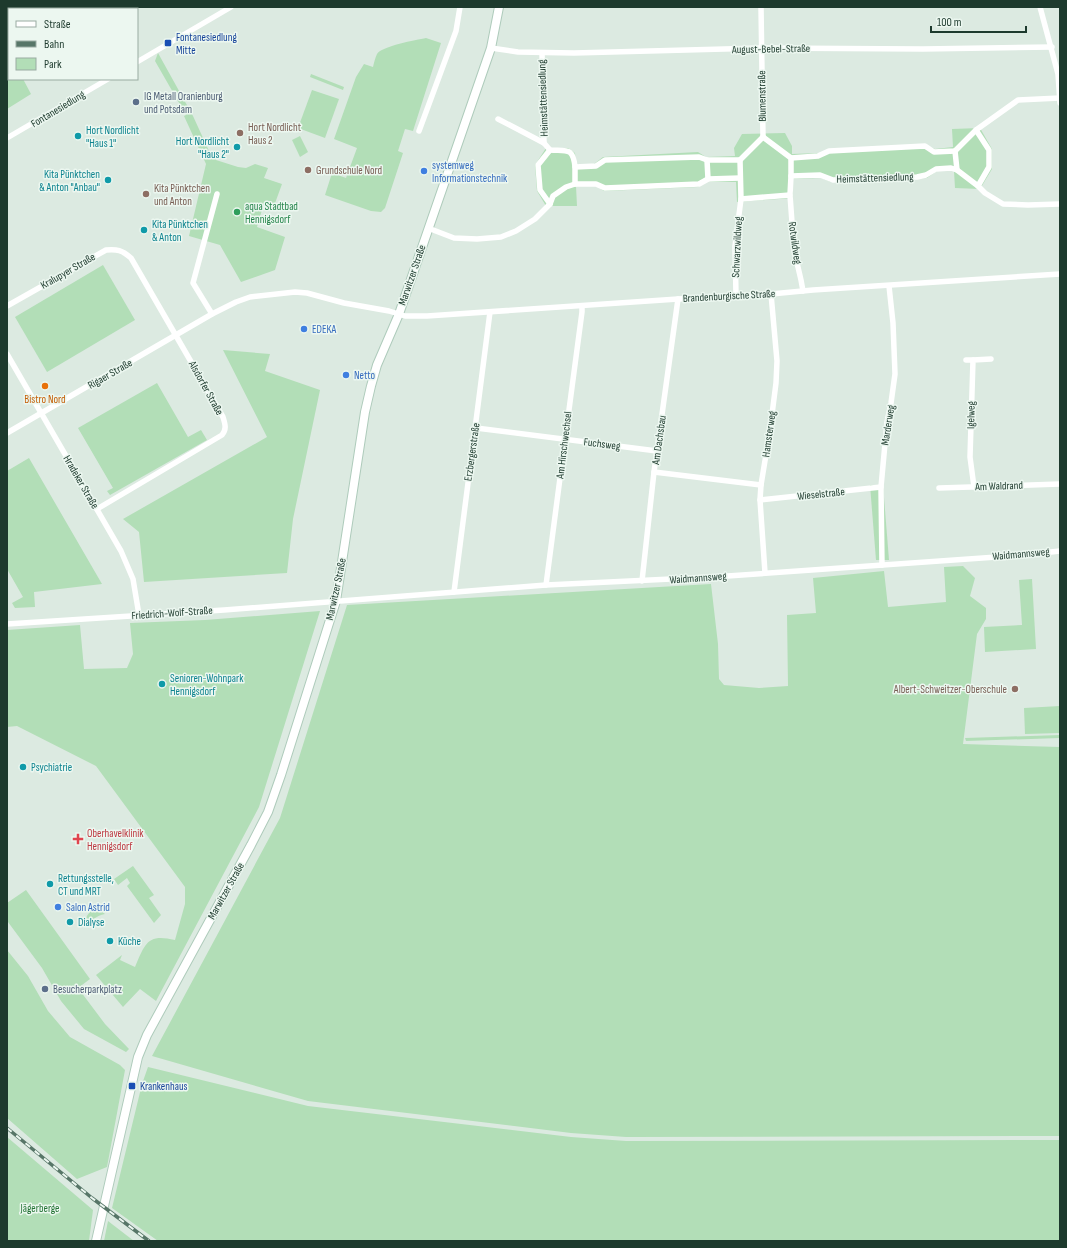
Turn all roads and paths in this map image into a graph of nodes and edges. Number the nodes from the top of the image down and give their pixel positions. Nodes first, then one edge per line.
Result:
1 (231, 7) edge
2 (460, 7) edge
3 (499, 7) edge
4 (761, 7) edge
5 (1040, 7) edge
6 (1052, 47) junction
7 (491, 48) junction
8 (762, 48) junction
9 (542, 53) junction
10 (138, 61) edge
11 (106, 80) edge
12 (1060, 98) edge
13 (1060, 103) edge
14 (498, 119) dead end
15 (976, 130) junction
16 (419, 131) dead end
17 (763, 137) junction
18 (7, 138) edge
19 (544, 143) junction
20 (550, 150) junction
21 (955, 150) junction
22 (791, 158) junction
23 (707, 160) junction
24 (740, 160) junction
25 (575, 167) junction
26 (957, 170) junction
27 (792, 176) junction
28 (740, 178) junction
29 (708, 179) junction
30 (575, 184) junction
31 (978, 186) junction
32 (217, 194) dead end
33 (790, 195) junction
34 (741, 199) junction
35 (550, 204) junction
36 (1060, 204) edge
37 (428, 228) junction
38 (131, 258) joint
39 (1060, 274) edge
40 (889, 286) junction
41 (803, 292) junction
42 (771, 294) junction
43 (736, 295) junction
44 (678, 299) junction
45 (7, 306) edge
46 (582, 306) junction
47 (490, 312) junction
48 (212, 314) junction
49 (399, 314) junction
50 (175, 335) junction
51 (7, 354) edge
52 (991, 359) dead end
53 (966, 360) dead end
54 (973, 360) junction
55 (41, 414) junction
56 (476, 428) junction
57 (7, 434) edge
58 (564, 440) junction
59 (658, 451) junction
60 (654, 472) junction
61 (1060, 484) edge
62 (761, 485) junction
63 (881, 487) junction
64 (974, 487) junction
65 (939, 488) dead end
66 (760, 500) junction
67 (97, 509) junction
68 (1060, 551) edge
69 (882, 565) junction
70 (765, 573) junction
71 (642, 581) junction
72 (546, 586) junction
73 (454, 592) junction
74 (336, 601) junction
75 (139, 615) junction
76 (8, 622) edge
77 (96, 1241) edge

1 - 10 street
2 - 16 street
3 - 7 main road, Marwitzer Straße
4 - 8 street, Blumenstraße
5 - 6 street
6 - 8 street, August-Bebel-Straße
6 - 12 street
7 - 9 street, August-Bebel-Straße
7 - 37 main road, Marwitzer Straße
8 - 9 street, August-Bebel-Straße
8 - 17 street, Blumenstraße
9 - 19 street, Heimstättensiedlung
11 - 18 street, Fontanesiedlung
12 - 13 street
12 - 15 street
14 - 19 street, Heimstättensiedlung
15 - 21 street
15 - 31 street
17 - 22 street
17 - 24 street
19 - 20 street, Heimstättensiedlung
20 - 25 street, Heimstättensiedlung
20 - 35 street, Heimstättensiedlung
21 - 22 street
21 - 26 street
22 - 27 street
23 - 24 street
23 - 25 street
23 - 29 street
24 - 28 street
25 - 30 street, Heimstättensiedlung
26 - 27 street, Heimstättensiedlung
26 - 31 street
27 - 33 street
28 - 29 street
28 - 34 street
29 - 30 street
30 - 35 street
31 - 36 street
32 - 48 street
33 - 34 street
33 - 41 street, Rotwildweg
34 - 43 street, Schwarzwildweg
35 - 37 street
37 - 49 main road, Marwitzer Straße
38 - 45 street, Kralupyer Straße
38 - 50 street, Alsdorfer Straße
39 - 40 street, Brandenburgische Straße
40 - 41 street, Brandenburgische Straße
40 - 63 street, Marderweg
41 - 42 street, Brandenburgische Straße
42 - 43 street, Brandenburgische Straße
42 - 62 street, Hamsterweg
43 - 44 street, Brandenburgische Straße
44 - 46 street, Brandenburgische Straße
44 - 59 street, Am Dachsbau
46 - 47 street, Brandenburgische Straße
46 - 58 street, Am Hirschwechsel
47 - 49 street, Brandenburgische Straße
47 - 56 street, Erzbergerstraße
48 - 49 street, Rigaer Straße
48 - 50 street, Rigaer Straße
49 - 74 main road, Marwitzer Straße
50 - 55 street, Rigaer Straße
50 - 67 street, Alsdorfer Straße
51 - 55 street, Hradeker Straße
52 - 54 street
53 - 54 street
54 - 64 street, Igelweg
55 - 57 street, Rigaer Straße
55 - 67 street, Hradeker Straße
56 - 58 street, Fuchsweg
56 - 73 street, Erzbergerstraße
58 - 59 street, Fuchsweg
58 - 72 street, Am Hirschwechsel
59 - 60 street, Am Dachsbau
60 - 62 street
60 - 71 street, Am Dachsbau
61 - 64 street, Am Waldrand
62 - 66 street, Hamsterweg
63 - 66 street, Wieselstraße
63 - 69 street, Marderweg
64 - 65 street, Am Waldrand
66 - 70 street, Hamsterweg
67 - 75 street, Hradeker Straße
68 - 69 street, Waidmannsweg
69 - 70 street, Waidmannsweg
70 - 71 street, Waidmannsweg
71 - 72 street, Waidmannsweg
72 - 73 street, Waidmannsweg
73 - 74 street, Waidmannsweg
74 - 75 street, Friedrich-Wolf-Straße
74 - 77 main road, Marwitzer Straße
75 - 76 street, Friedrich-Wolf-Straße

